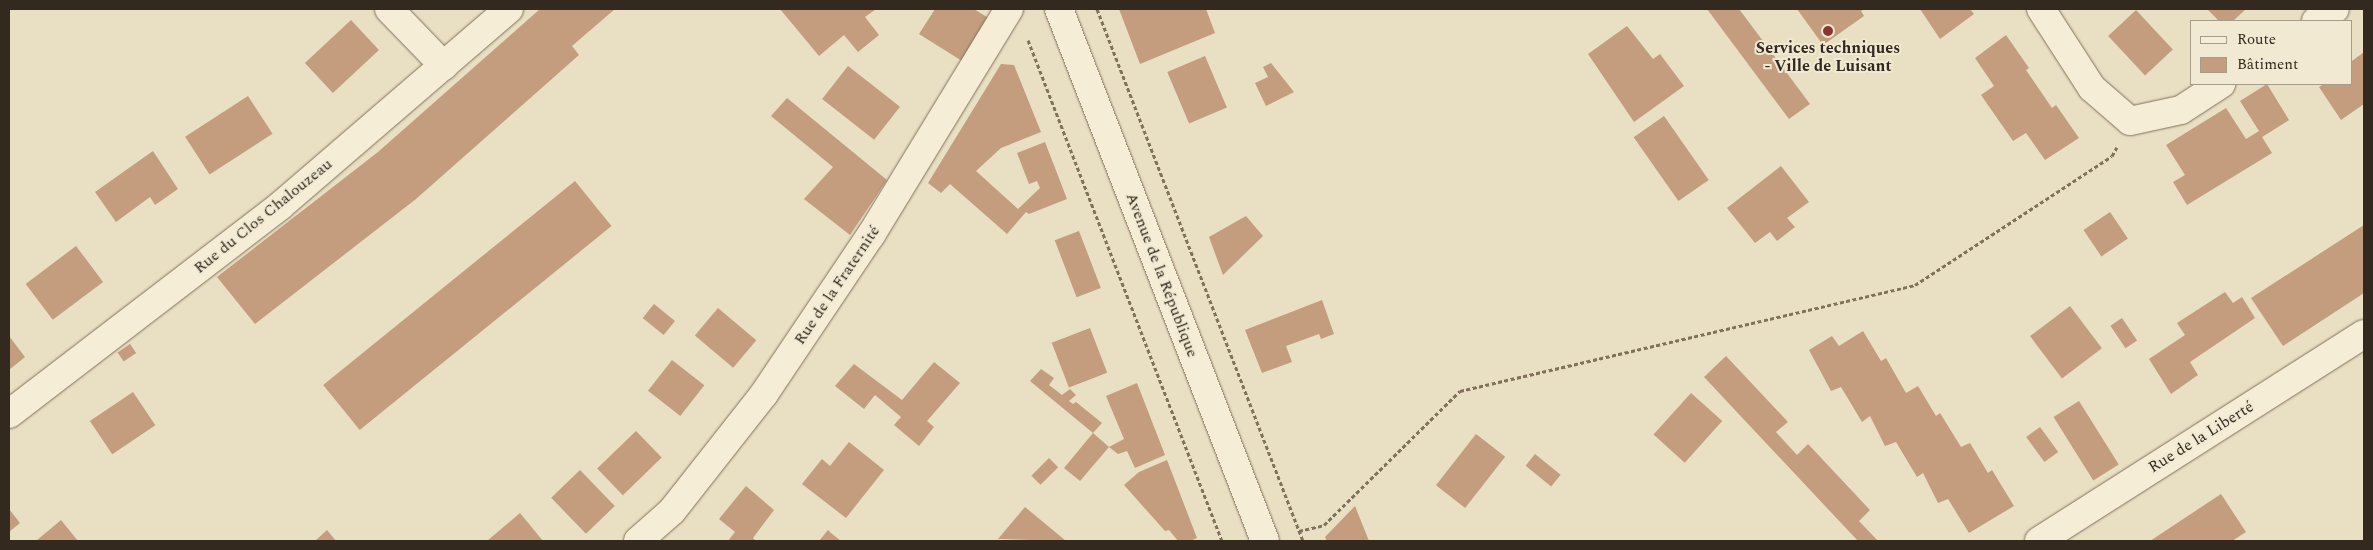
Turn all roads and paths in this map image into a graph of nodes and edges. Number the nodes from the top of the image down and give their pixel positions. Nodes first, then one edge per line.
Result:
1 (389, 9) edge
2 (509, 9) edge
3 (1009, 9) edge
4 (1059, 9) edge
5 (1097, 9) edge
6 (2041, 9) edge
7 (2335, 9) edge
8 (2318, 20) edge
9 (1026, 35) dead end
10 (444, 66) junction
11 (2219, 85) edge
12 (2130, 122) junction
13 (2364, 334) edge
14 (9, 414) edge
15 (1299, 531) junction
16 (638, 541) edge
17 (1222, 541) edge
18 (1265, 541) edge
19 (1303, 541) edge
20 (2039, 541) edge

1 - 10 street
2 - 10 street, Rue du Clos Chalouzeau
3 - 16 street, Rue de la Fraternité
4 - 18 street, Avenue de la République
5 - 15 path
6 - 12 street
7 - 8 street
9 - 17 path
10 - 14 street, Rue du Clos Chalouzeau
11 - 12 street
12 - 15 path
13 - 20 street, Rue de la Liberté
15 - 19 path

